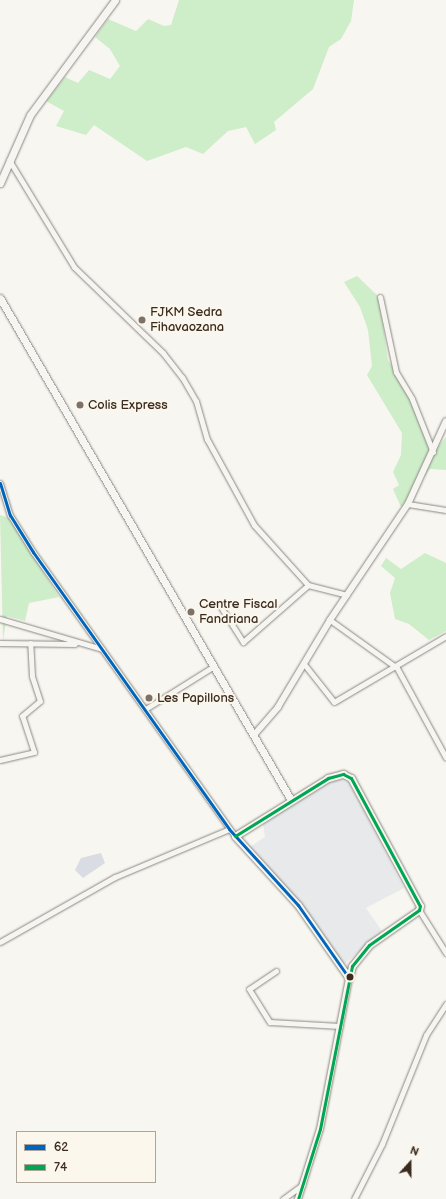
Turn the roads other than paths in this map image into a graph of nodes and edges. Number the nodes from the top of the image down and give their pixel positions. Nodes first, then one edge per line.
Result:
1 (115, 0) edge
2 (9, 160) junction
3 (0, 183) edge
4 (380, 297) dead end
5 (1, 302) edge
6 (446, 421) edge
7 (433, 452) junction
8 (0, 483) edge
9 (408, 504) junction
10 (446, 510) edge
11 (308, 585) junction
12 (347, 595) junction
13 (219, 604) dead end
14 (0, 618) edge
15 (330, 620) junction
16 (446, 636) edge
17 (30, 642) junction
18 (0, 643) edge
19 (80, 644) junction
20 (102, 649) junction
21 (304, 664) junction
22 (214, 666) junction
23 (396, 668) junction
24 (147, 708) junction
25 (254, 735) junction
26 (446, 758) edge
27 (0, 760) edge
28 (291, 800) junction
29 (229, 829) junction
30 (236, 836) junction
31 (419, 910) junction
32 (0, 942) edge
33 (446, 953) edge
34 (276, 971) dead end
35 (349, 978) junction
36 (446, 1004) edge
37 (340, 1026) junction
38 (302, 1185) junction
39 (283, 1199) edge
40 (298, 1199) edge
41 (354, 1199) edge

1 - 2 main road
2 - 3 main road
2 - 11 street
4 - 7 street
5 - 22 main road
6 - 7 street
7 - 9 street
8 - 20 street
9 - 10 street
9 - 12 street
11 - 12 street
11 - 13 street
12 - 15 street
14 - 19 street
15 - 21 street
15 - 23 street
16 - 23 street
17 - 18 street
17 - 19 street
17 - 27 street
19 - 20 street
20 - 24 street
21 - 23 street
21 - 25 street
22 - 24 street
22 - 25 main road
23 - 26 street
24 - 29 street
25 - 28 main road
28 - 30 main road
28 - 31 main road
29 - 30 street
29 - 32 street
30 - 35 main road
31 - 33 street
31 - 35 main road
34 - 37 street
35 - 37 street
36 - 41 street
37 - 38 street
38 - 39 street
38 - 40 street

